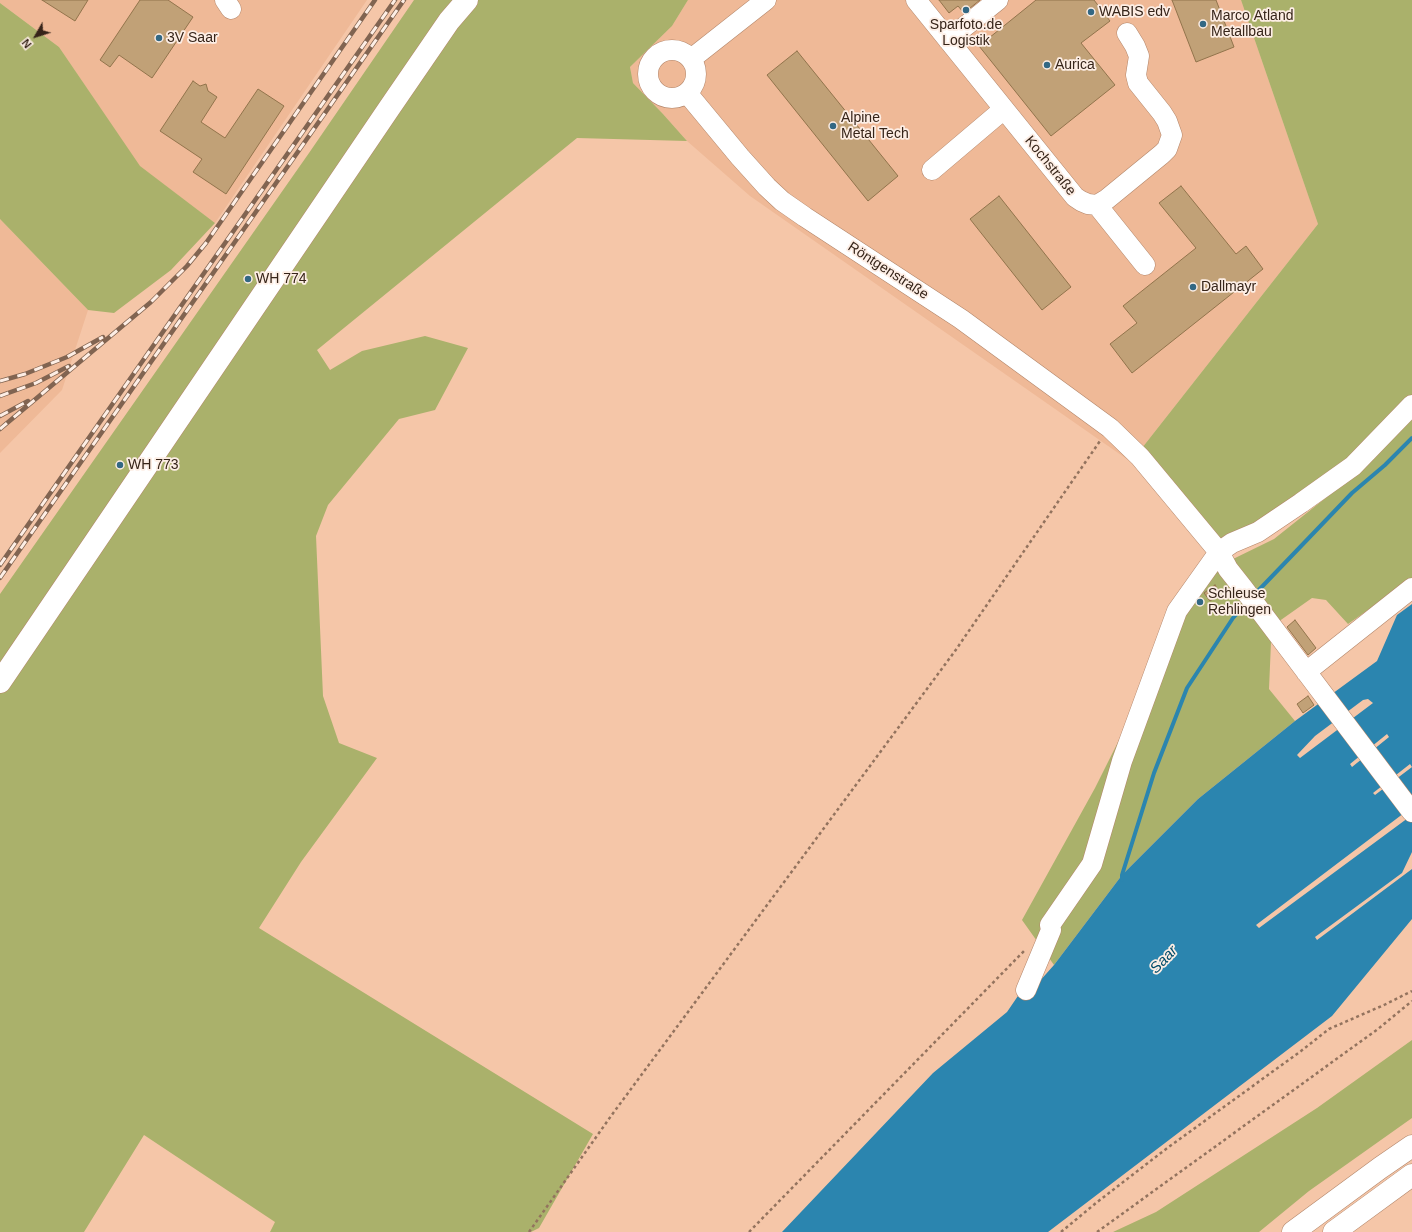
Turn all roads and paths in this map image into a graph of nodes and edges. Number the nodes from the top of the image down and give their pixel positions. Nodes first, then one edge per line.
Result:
1 (467, 0) edge
2 (766, 0) edge
3 (916, 0) edge
4 (998, 0) edge
5 (1126, 32) dead end
6 (948, 40) junction
7 (691, 59) junction
8 (687, 93) junction
9 (1004, 109) junction
10 (932, 170) dead end
11 (1098, 205) junction
12 (1146, 265) dead end
13 (1412, 405) edge
14 (1110, 428) junction
15 (1219, 552) junction
16 (1412, 588) edge
17 (1306, 672) junction
18 (0, 682) edge
19 (1412, 812) edge
20 (1028, 947) dead end
21 (1026, 990) dead end
22 (1412, 990) edge
23 (1412, 1001) edge
24 (1412, 1146) edge
25 (1412, 1175) edge
26 (530, 1232) edge
27 (749, 1232) edge
28 (1060, 1232) edge
29 (1097, 1232) edge
30 (1293, 1232) edge
31 (1334, 1232) edge

1 - 18 main road
2 - 7 street
3 - 6 street, Kochstraße
4 - 6 street
5 - 11 street
6 - 9 street, Kochstraße
7 - 8 street
7 - 8 street
8 - 14 street, Röntgenstraße
9 - 10 street
9 - 11 street, Kochstraße
11 - 12 street
13 - 15 street
14 - 15 street, Röntgenstraße
14 - 26 path
15 - 17 street, Röntgenstraße
15 - 21 street
16 - 17 street
17 - 19 street, Röntgenstraße
20 - 27 path
22 - 28 path
23 - 29 path
24 - 30 main road
25 - 31 main road

